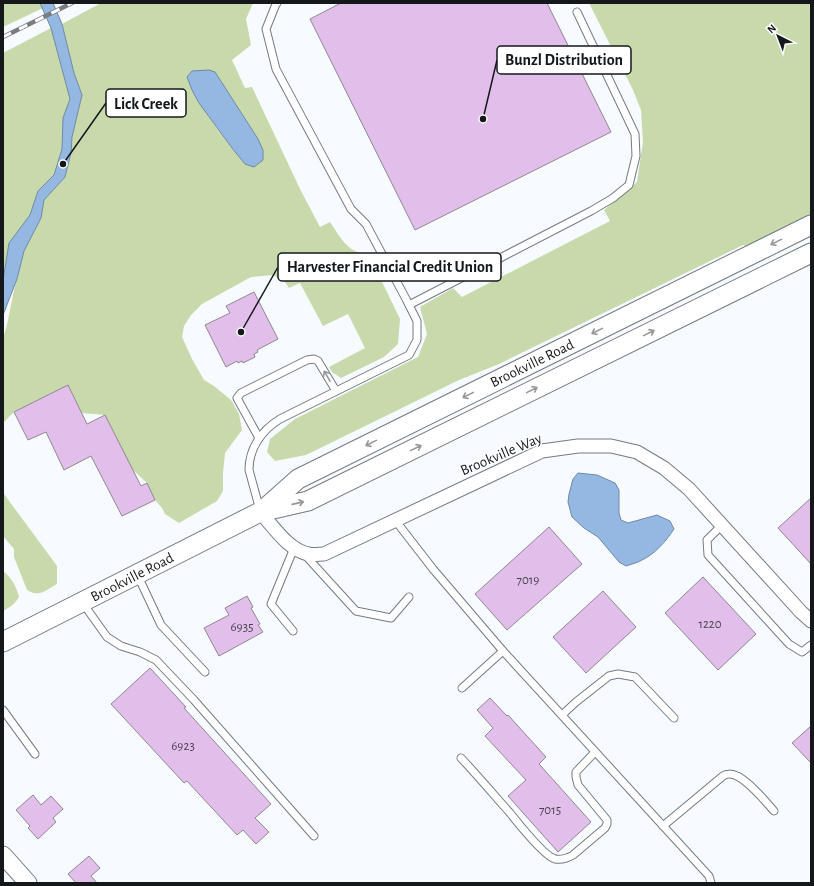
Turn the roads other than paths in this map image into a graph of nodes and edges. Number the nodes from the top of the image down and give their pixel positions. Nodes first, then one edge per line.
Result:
1 (277, 3) edge
2 (577, 12) dead end
3 (811, 225) edge
4 (811, 252) edge
5 (409, 305) junction
6 (336, 391) junction
7 (259, 438) junction
8 (260, 512) junction
9 (395, 520) junction
10 (722, 525) junction
11 (299, 551) junction
12 (137, 574) junction
13 (409, 597) dead end
14 (82, 602) junction
15 (811, 621) edge
16 (293, 631) dead end
17 (3, 642) edge
18 (811, 645) edge
19 (504, 651) junction
20 (205, 672) dead end
21 (462, 688) dead end
22 (3, 710) edge
23 (562, 715) junction
24 (674, 718) dead end
25 (596, 752) junction
26 (35, 754) dead end
27 (461, 758) dead end
28 (774, 811) dead end
29 (663, 826) junction
30 (314, 836) dead end
31 (3, 855) edge
32 (28, 883) edge
33 (711, 883) edge

1 - 5 lane
2 - 5 lane
3 -> 8 main road, Brookville Road
8 -> 4 main road, Brookville Road
5 - 6 lane
6 - 7 lane
6 -> 7 lane
7 - 8 lane
8 - 11 street
8 - 12 main road, Brookville Road
9 - 10 street, Brookville Way
9 - 11 street, Brookville Way
9 - 19 lane
10 - 15 street, Brookville Way
10 - 18 lane
11 - 13 lane
11 - 16 lane
12 - 14 main road, Brookville Road
12 - 20 lane
14 - 17 main road, Brookville Road
14 - 30 lane
19 - 21 lane
19 - 23 lane
22 - 26 lane
23 - 24 lane
23 - 25 lane
25 - 27 lane
25 - 29 lane
28 - 29 lane
29 - 33 lane
31 - 32 street

